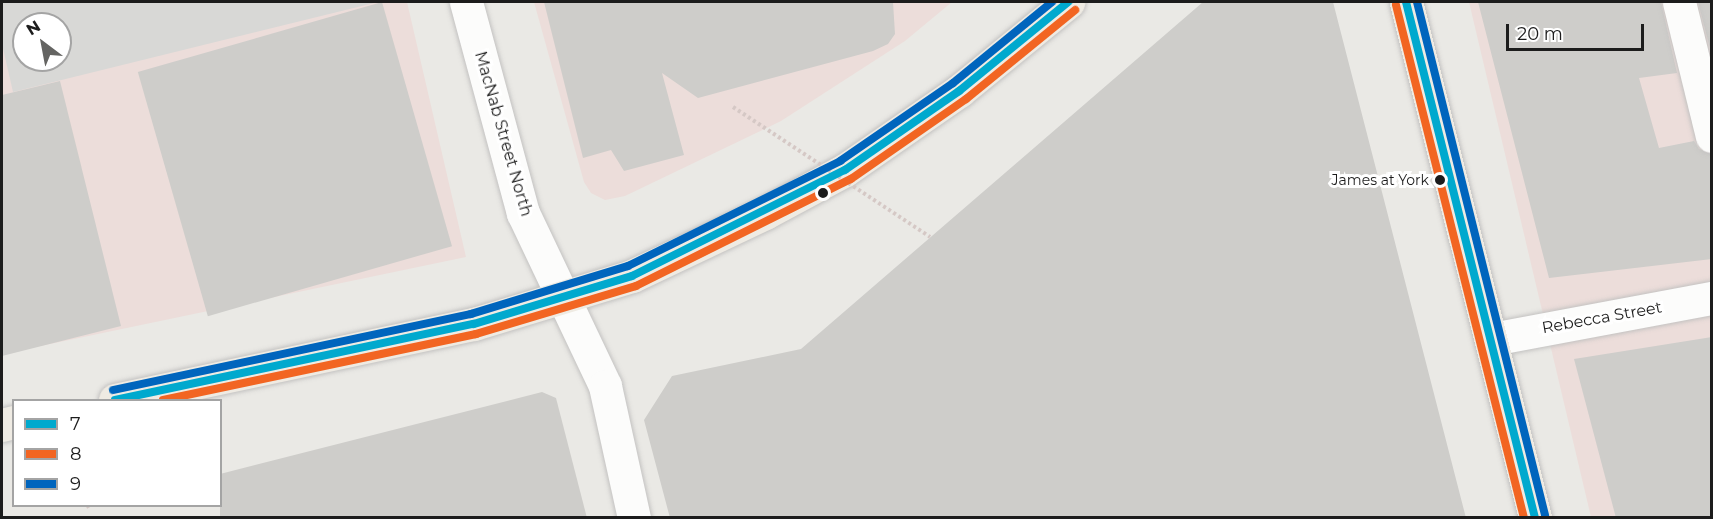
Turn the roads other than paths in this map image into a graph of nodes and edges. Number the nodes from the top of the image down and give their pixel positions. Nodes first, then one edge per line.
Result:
1 (466, 2) edge
2 (1068, 2) edge
3 (1406, 2) edge
4 (1679, 2) edge
5 (1712, 136) edge
6 (563, 297) junction
7 (1712, 298) edge
8 (1492, 339) junction
9 (120, 399) edge
10 (634, 518) edge
11 (1535, 518) edge

1 - 6 street, MacNab Street North
2 - 6 main road
3 - 8 main road
4 - 5 street
6 - 9 main road
6 - 10 street, MacNab Street North
7 - 8 street, Rebecca Street
8 - 11 main road

